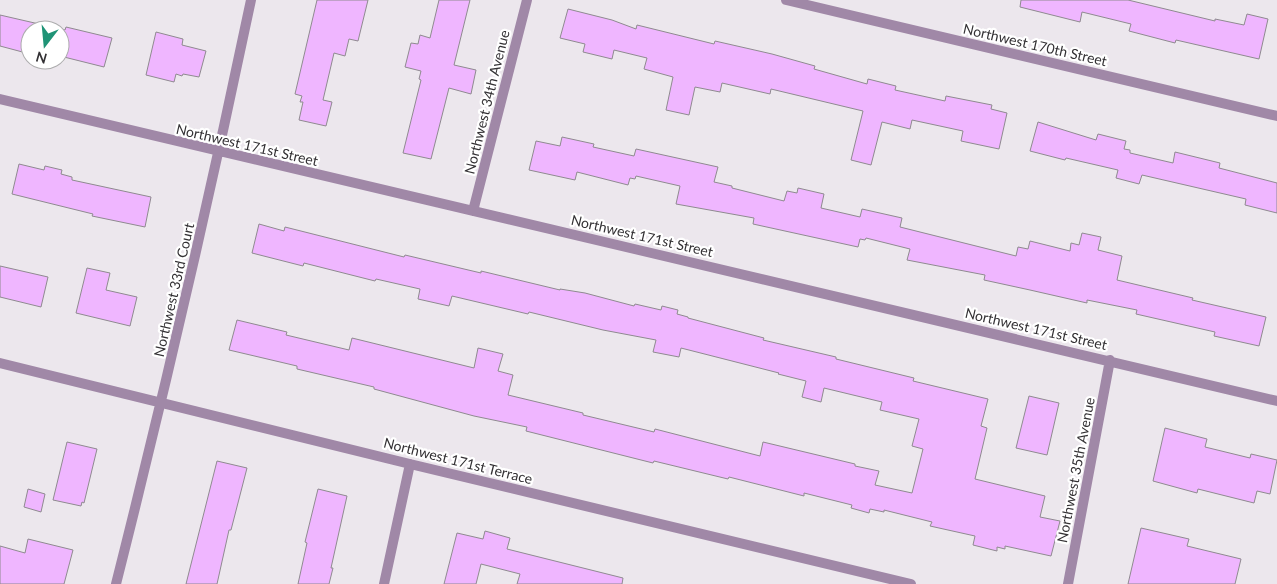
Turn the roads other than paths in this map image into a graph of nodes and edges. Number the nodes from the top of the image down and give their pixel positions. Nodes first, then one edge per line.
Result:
1 (251, 0) edge
2 (527, 0) edge
3 (786, 0) edge
4 (0, 100) edge
5 (1277, 116) edge
6 (219, 153) junction
7 (473, 211) junction
8 (1110, 360) junction
9 (0, 363) edge
10 (1277, 401) edge
11 (162, 402) junction
12 (410, 464) junction
13 (116, 584) edge
14 (384, 584) edge
15 (910, 584) edge
16 (1068, 584) edge

1 - 6 street, Northwest 33rd Court
2 - 7 street, Northwest 34th Avenue
3 - 5 street, Northwest 170th Street
4 - 6 street, Northwest 171st Street
6 - 7 street, Northwest 171st Street
6 - 11 street, Northwest 33rd Court
7 - 8 street, Northwest 171st Street
8 - 10 street, Northwest 171st Street
8 - 16 street, Northwest 35th Avenue
9 - 11 street, Northwest 171st Terrace
11 - 12 street, Northwest 171st Terrace
11 - 13 street, Northwest 33rd Court
12 - 14 street
12 - 15 street, Northwest 171st Terrace

